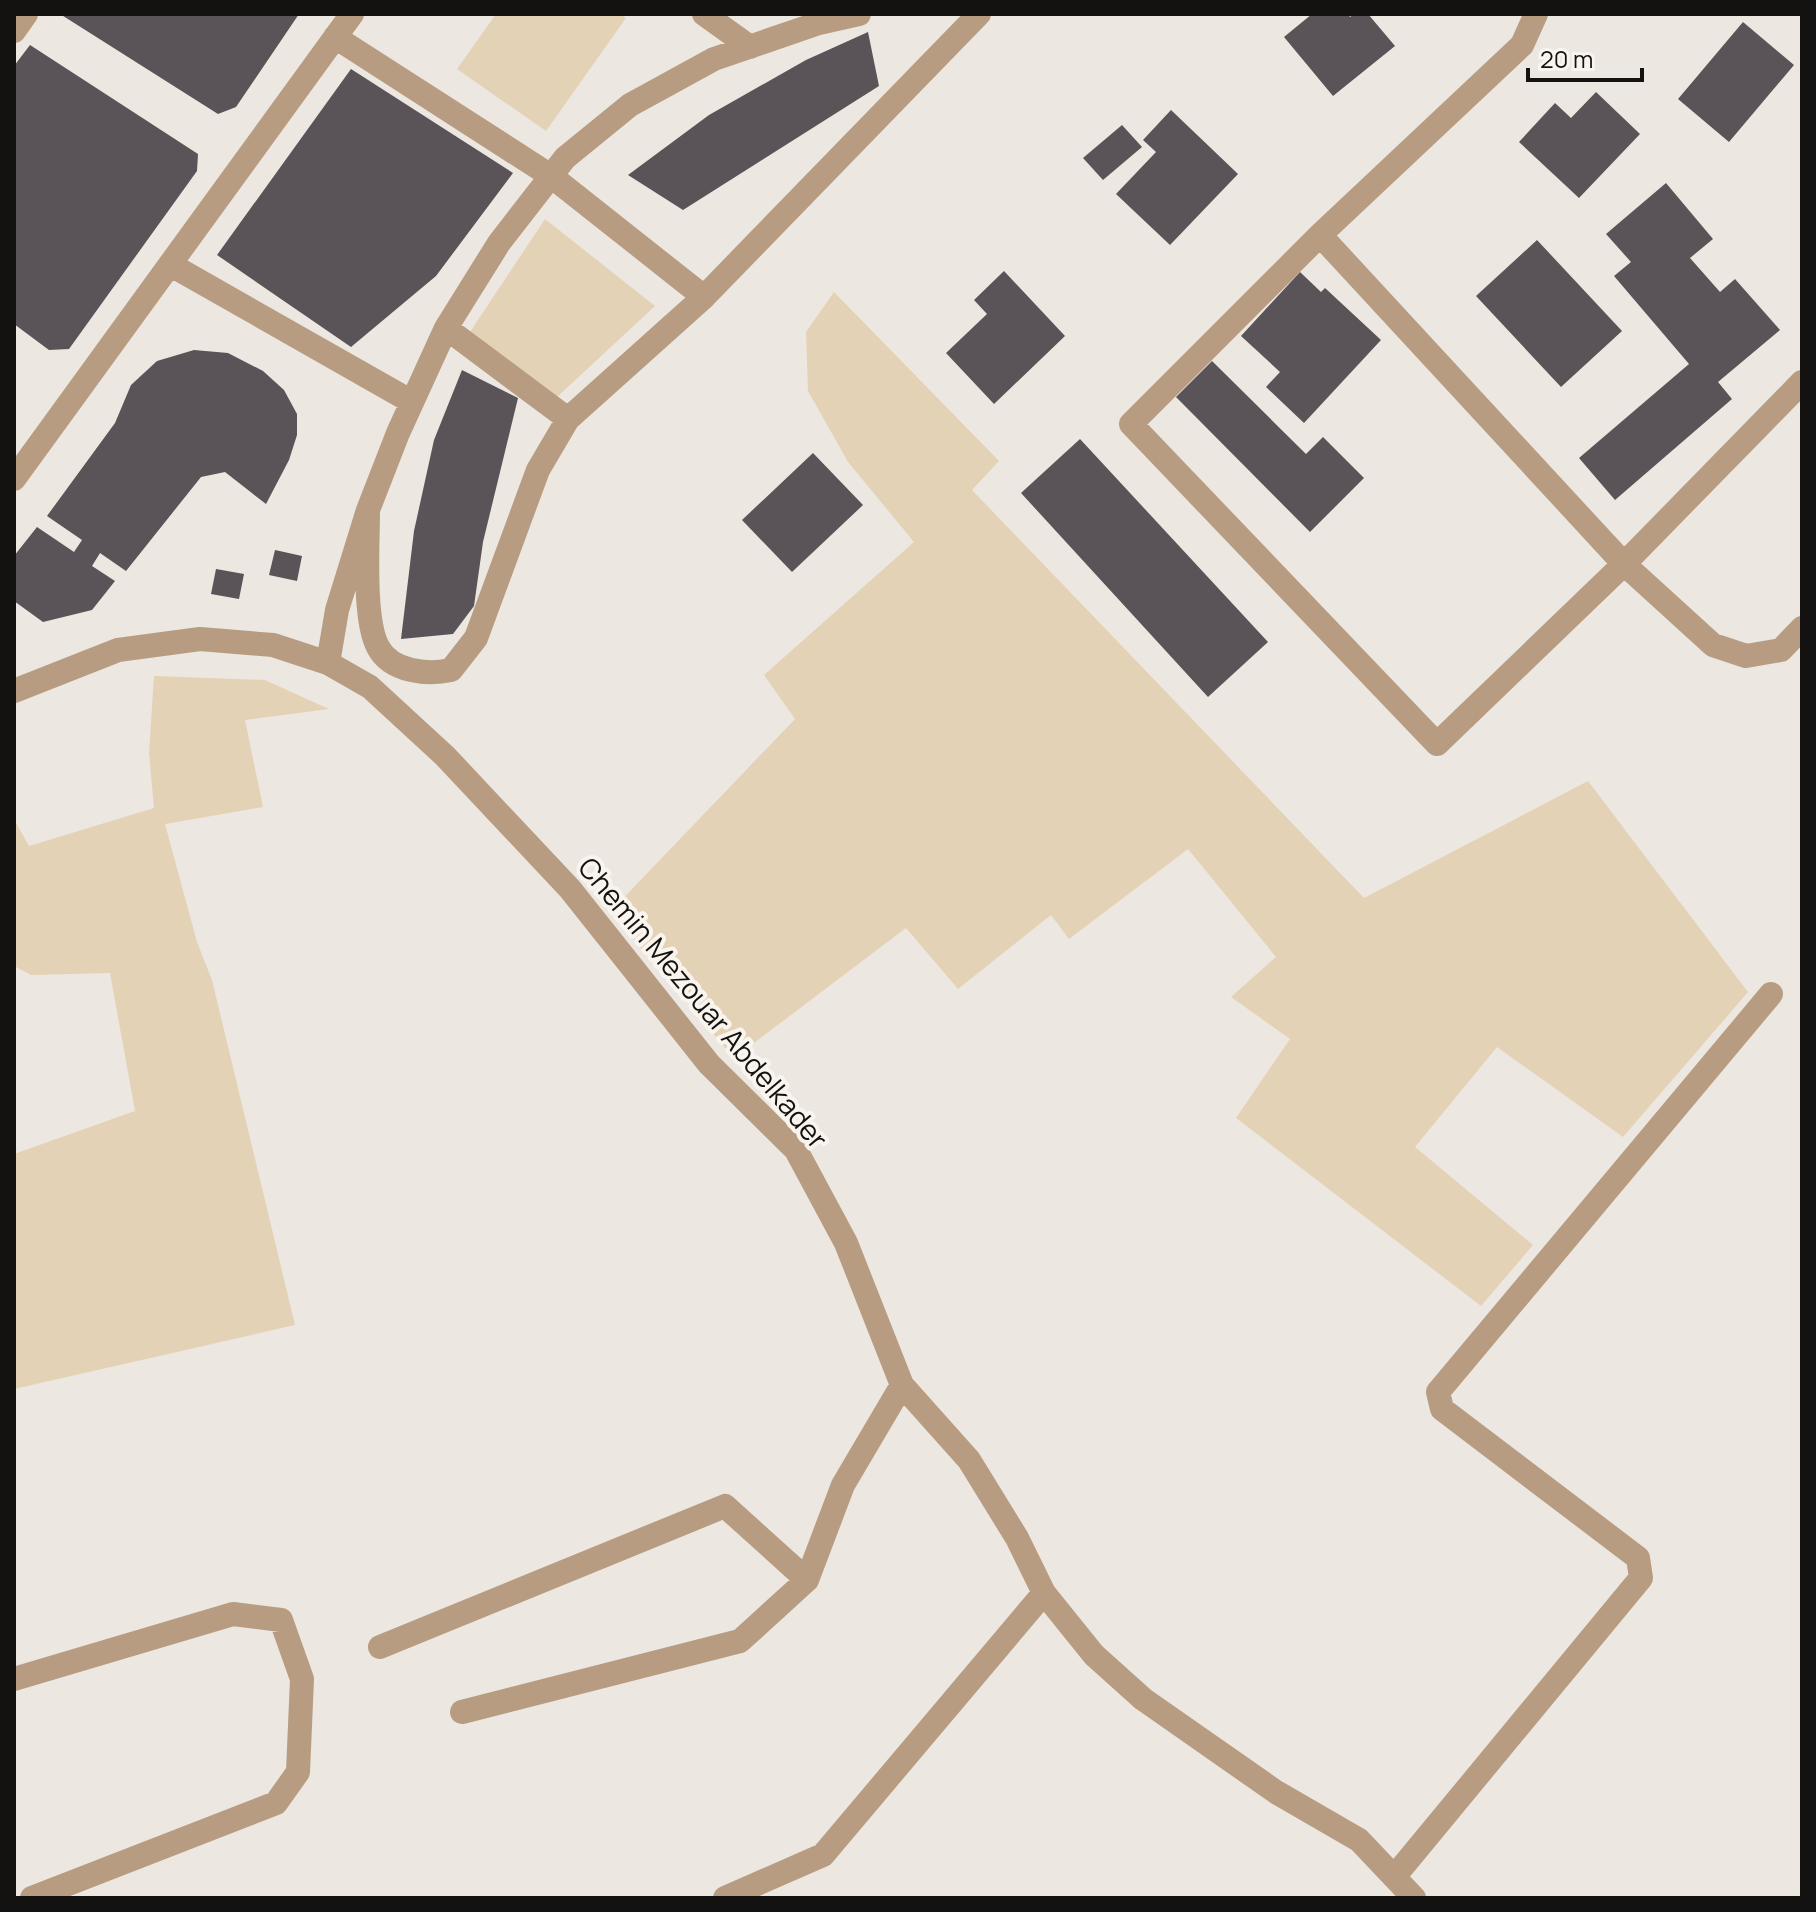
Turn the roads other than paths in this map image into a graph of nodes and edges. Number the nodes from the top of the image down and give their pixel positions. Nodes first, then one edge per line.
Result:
1 (26, 14) edge
2 (352, 14) edge
3 (704, 14) edge
4 (859, 14) edge
5 (979, 14) edge
6 (1536, 14) edge
7 (14, 31) edge
8 (335, 37) junction
9 (750, 47) junction
10 (551, 176) junction
11 (1320, 235) junction
12 (171, 265) junction
13 (704, 297) junction
14 (446, 328) junction
15 (1802, 382) edge
16 (412, 402) junction
17 (568, 419) junction
18 (14, 479) edge
19 (368, 510) junction
20 (1624, 564) junction
21 (1802, 628) edge
22 (328, 663) junction
23 (14, 691) edge
24 (1771, 994) dead end
25 (902, 1385) junction
26 (807, 1580) junction
27 (1044, 1593) junction
28 (380, 1647) dead end
29 (14, 1679) edge
30 (462, 1712) dead end
31 (1394, 1877) junction
32 (32, 1898) edge
33 (725, 1898) edge
34 (1414, 1898) edge

1 - 7 street
2 - 8 street
3 - 9 street
4 - 9 street
5 - 13 street
6 - 11 street
8 - 10 street
8 - 12 street
9 - 10 street
10 - 13 street
10 - 14 street
11 - 20 street
11 - 20 street
12 - 16 street
12 - 18 street
13 - 17 street
14 - 16 street
14 - 17 street
15 - 20 street
16 - 19 street
17 - 19 street
19 - 22 street
20 - 21 street
22 - 23 street, Chemin Mezouar Abdelkader
22 - 25 street, Chemin Mezouar Abdelkader
24 - 31 street
25 - 26 street
25 - 27 street, Chemin Mezouar Abdelkader
26 - 28 street
26 - 30 street
27 - 31 street, Chemin Mezouar Abdelkader
27 - 33 street
29 - 32 street
31 - 34 street, Chemin Mezouar Abdelkader

